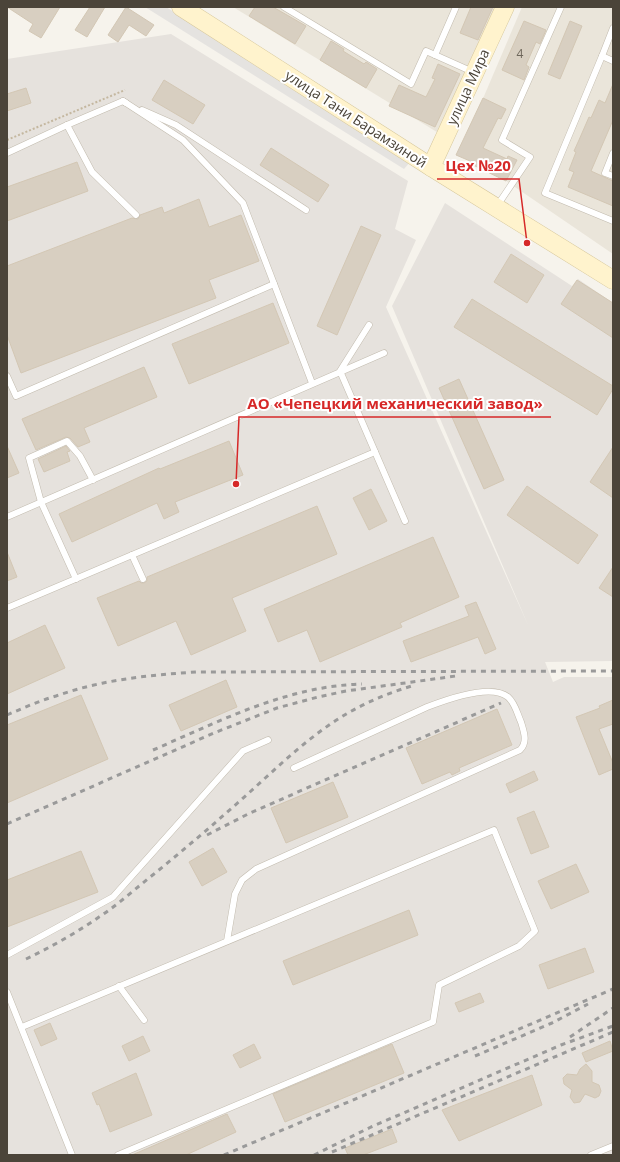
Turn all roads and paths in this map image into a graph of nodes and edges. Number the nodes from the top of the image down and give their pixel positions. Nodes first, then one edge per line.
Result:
1 (181, 7) edge
2 (284, 7) edge
3 (456, 7) edge
4 (504, 7) edge
5 (560, 7) edge
6 (613, 28) edge
7 (435, 55) junction
8 (602, 56) junction
9 (613, 61) edge
10 (474, 73) junction
11 (125, 90) dead end
12 (123, 101) junction
13 (66, 125) junction
14 (7, 140) edge
15 (7, 153) edge
16 (613, 153) edge
17 (431, 167) junction
18 (613, 176) edge
19 (496, 208) junction
20 (306, 210) dead end
21 (136, 215) dead end
22 (613, 221) edge
23 (613, 280) edge
24 (274, 284) junction
25 (369, 325) dead end
26 (384, 353) dead end
27 (340, 371) junction
28 (7, 376) edge
29 (312, 383) junction
30 (375, 452) junction
31 (92, 480) junction
32 (41, 502) junction
33 (7, 517) edge
34 (405, 521) dead end
35 (132, 555) junction
36 (76, 579) junction
37 (143, 579) dead end
38 (7, 608) edge
39 (268, 740) dead end
40 (294, 768) dead end
41 (227, 941) junction
42 (7, 955) edge
43 (119, 986) junction
44 (7, 992) edge
45 (144, 1020) dead end
46 (22, 1027) junction
47 (613, 1146) edge
48 (72, 1155) edge
49 (118, 1155) edge
50 (592, 1155) edge

1 - 17 street, улица Тани Барамзиной
2 - 7 lane
3 - 7 lane
4 - 10 street, улица Мира
5 - 19 lane
6 - 8 lane
7 - 10 lane
8 - 9 lane
8 - 22 lane
10 - 17 street, улица Мира
11 - 14 path
12 - 13 lane
12 - 20 lane
12 - 24 lane
13 - 15 lane
13 - 21 lane
16 - 18 lane
17 - 19 street, улица Тани Барамзиной
19 - 23 street, улица Тани Барамзиной
24 - 28 lane
24 - 29 lane
25 - 27 lane
26 - 27 lane
27 - 29 lane
27 - 30 lane
29 - 31 lane
30 - 34 lane
30 - 35 lane
31 - 32 lane
31 - 32 lane
32 - 33 lane
32 - 36 lane
35 - 36 lane
35 - 37 lane
36 - 38 lane
39 - 42 lane
40 - 41 lane
41 - 43 lane
41 - 49 lane
43 - 45 lane
43 - 46 lane
44 - 46 lane
46 - 48 lane
47 - 50 lane

